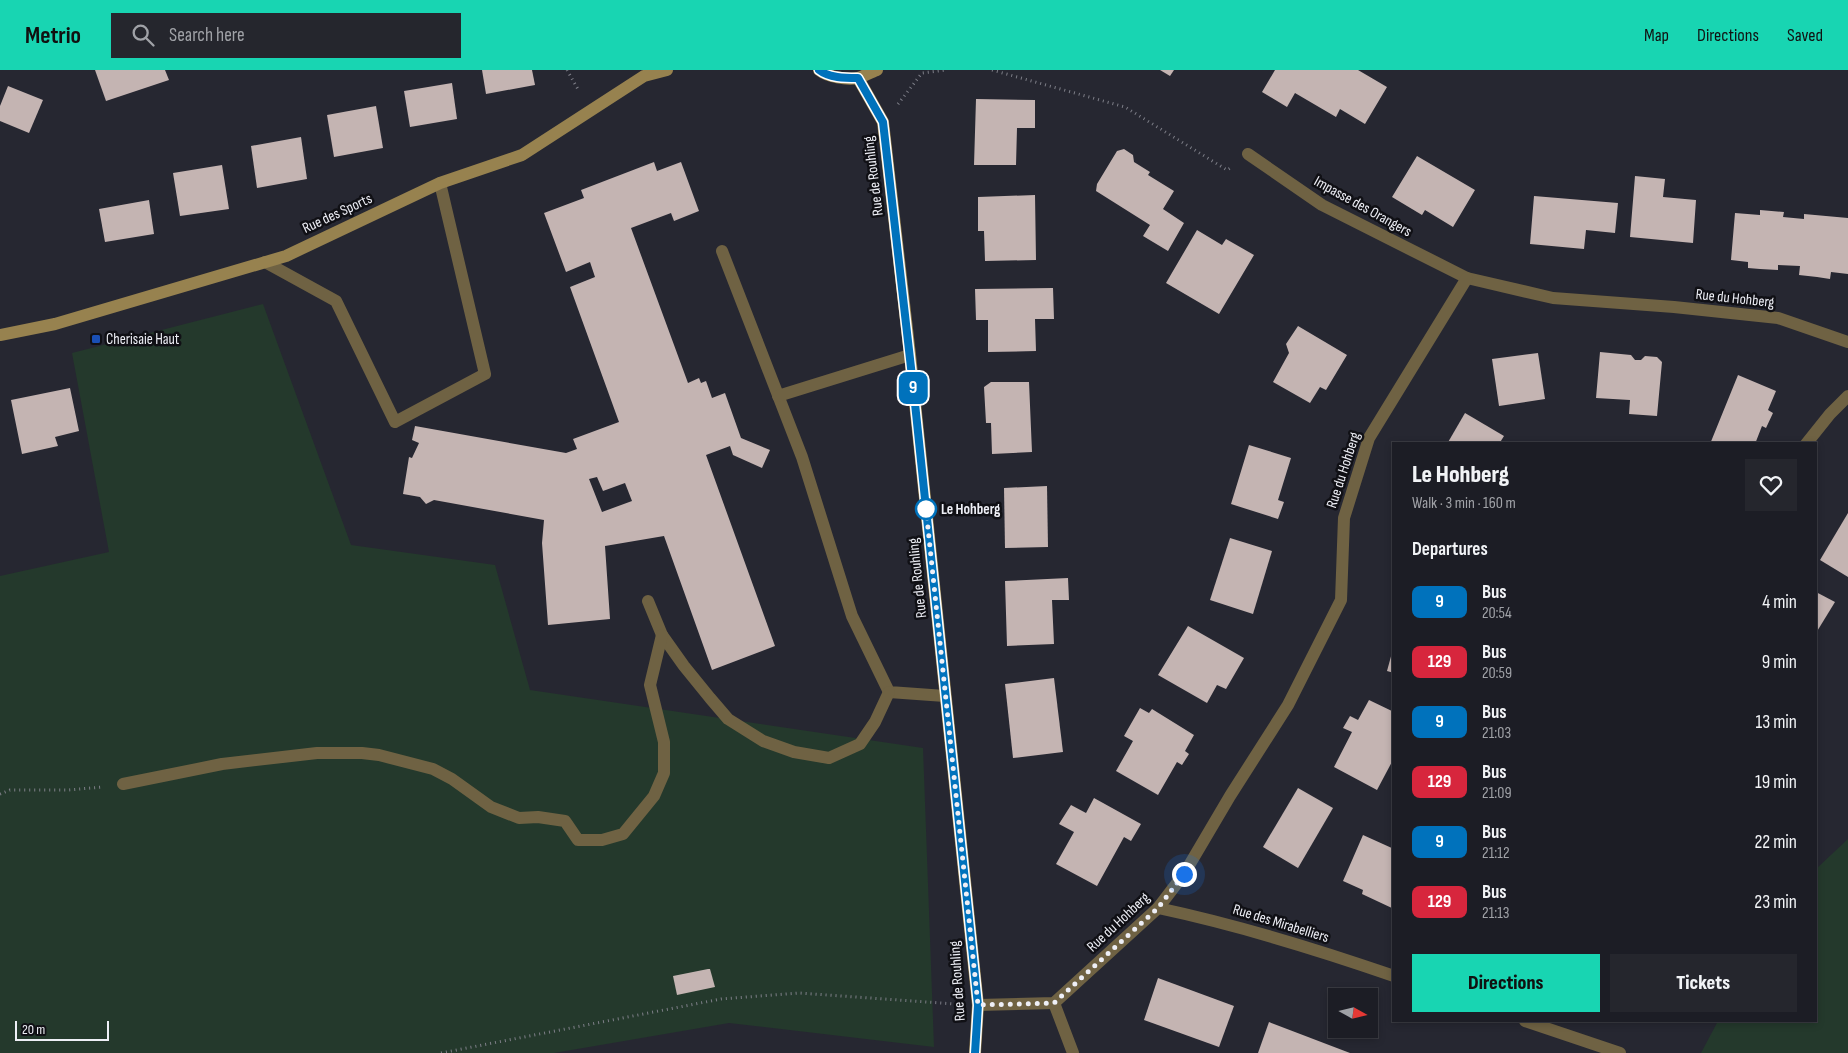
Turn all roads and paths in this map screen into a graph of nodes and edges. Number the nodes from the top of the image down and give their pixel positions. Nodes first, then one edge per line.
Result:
1 (667, 70) edge
2 (819, 70) edge
3 (877, 70) edge
4 (946, 70) edge
5 (992, 70) edge
6 (858, 78) junction
7 (883, 122) junction
8 (1248, 154) joint
9 (440, 183) junction
10 (722, 251) dead end
11 (265, 262) junction
12 (1468, 278) junction
13 (0, 335) edge
14 (1848, 342) edge
15 (910, 355) junction
16 (778, 396) junction
17 (1848, 396) edge
18 (1808, 442) edge
19 (648, 601) dead end
20 (662, 635) junction
21 (889, 692) junction
22 (945, 696) junction
23 (124, 784) joint
24 (0, 794) edge
25 (1158, 908) junction
26 (1392, 975) edge
27 (1054, 1003) junction
28 (978, 1005) junction
29 (1528, 1022) edge
30 (441, 1053) edge
31 (975, 1053) edge
32 (1073, 1053) edge
33 (1620, 1053) edge

1 - 9 street, Rue des Sports
2 - 6 street
3 - 6 street
4 - 7 path
5 - 8 path
6 - 7 street, Rue de Rouhling
7 - 15 street, Rue de Rouhling
8 - 12 street, Impasse des Orangers
9 - 11 street, Rue des Sports
9 - 11 street
10 - 16 street
11 - 13 street, Rue des Sports
12 - 14 street, Rue du Hohberg
12 - 25 street, Rue du Hohberg
15 - 16 street
15 - 22 street, Rue de Rouhling
16 - 21 street
17 - 18 street
19 - 20 street
20 - 21 street
20 - 23 street
21 - 22 street
22 - 28 street, Rue de Rouhling
23 - 24 path
25 - 26 street, Rue des Mirabelliers
25 - 27 street, Rue du Hohberg
27 - 28 street
27 - 32 street
28 - 30 path
28 - 31 street, Rue de Rouhling
29 - 33 street

